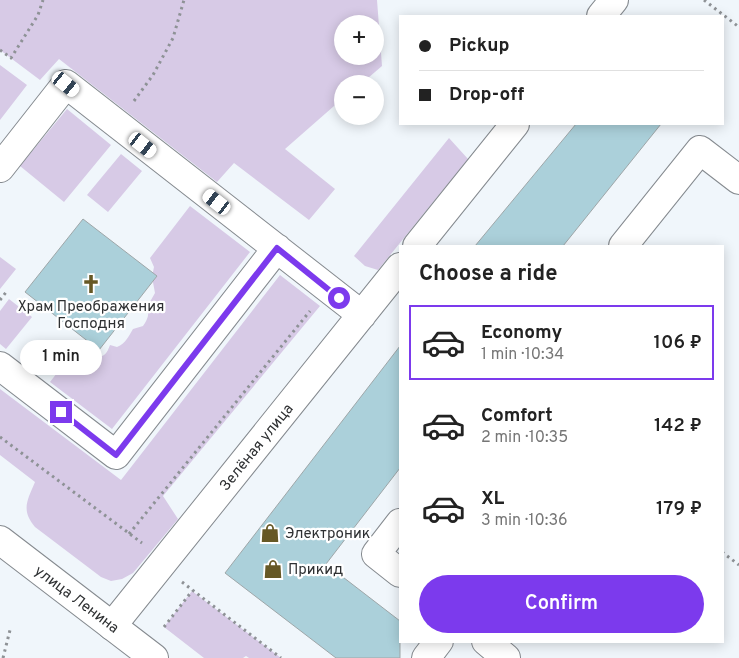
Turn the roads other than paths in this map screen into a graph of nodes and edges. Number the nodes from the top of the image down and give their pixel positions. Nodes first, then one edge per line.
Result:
1 (614, 0) edge
2 (602, 15) edge
3 (514, 125) edge
4 (0, 168) edge
5 (739, 180) edge
6 (418, 245) edge
7 (624, 245) edge
8 (277, 248) junction
9 (395, 283) edge
10 (362, 315) junction
11 (0, 366) edge
12 (399, 525) edge
13 (0, 540) edge
14 (399, 572) edge
15 (112, 626) junction
16 (437, 643) edge
17 (488, 643) edge
18 (154, 658) edge
19 (426, 658) edge
20 (506, 658) edge

1 - 2 street
3 - 6 street
4 - 8 street
5 - 7 street
8 - 10 street
8 - 11 street
9 - 10 street, Зелёная улица
10 - 15 street, Зелёная улица
12 - 14 street
13 - 15 street, улица Ленина
15 - 18 street, улица Ленина
16 - 19 street
17 - 20 street

